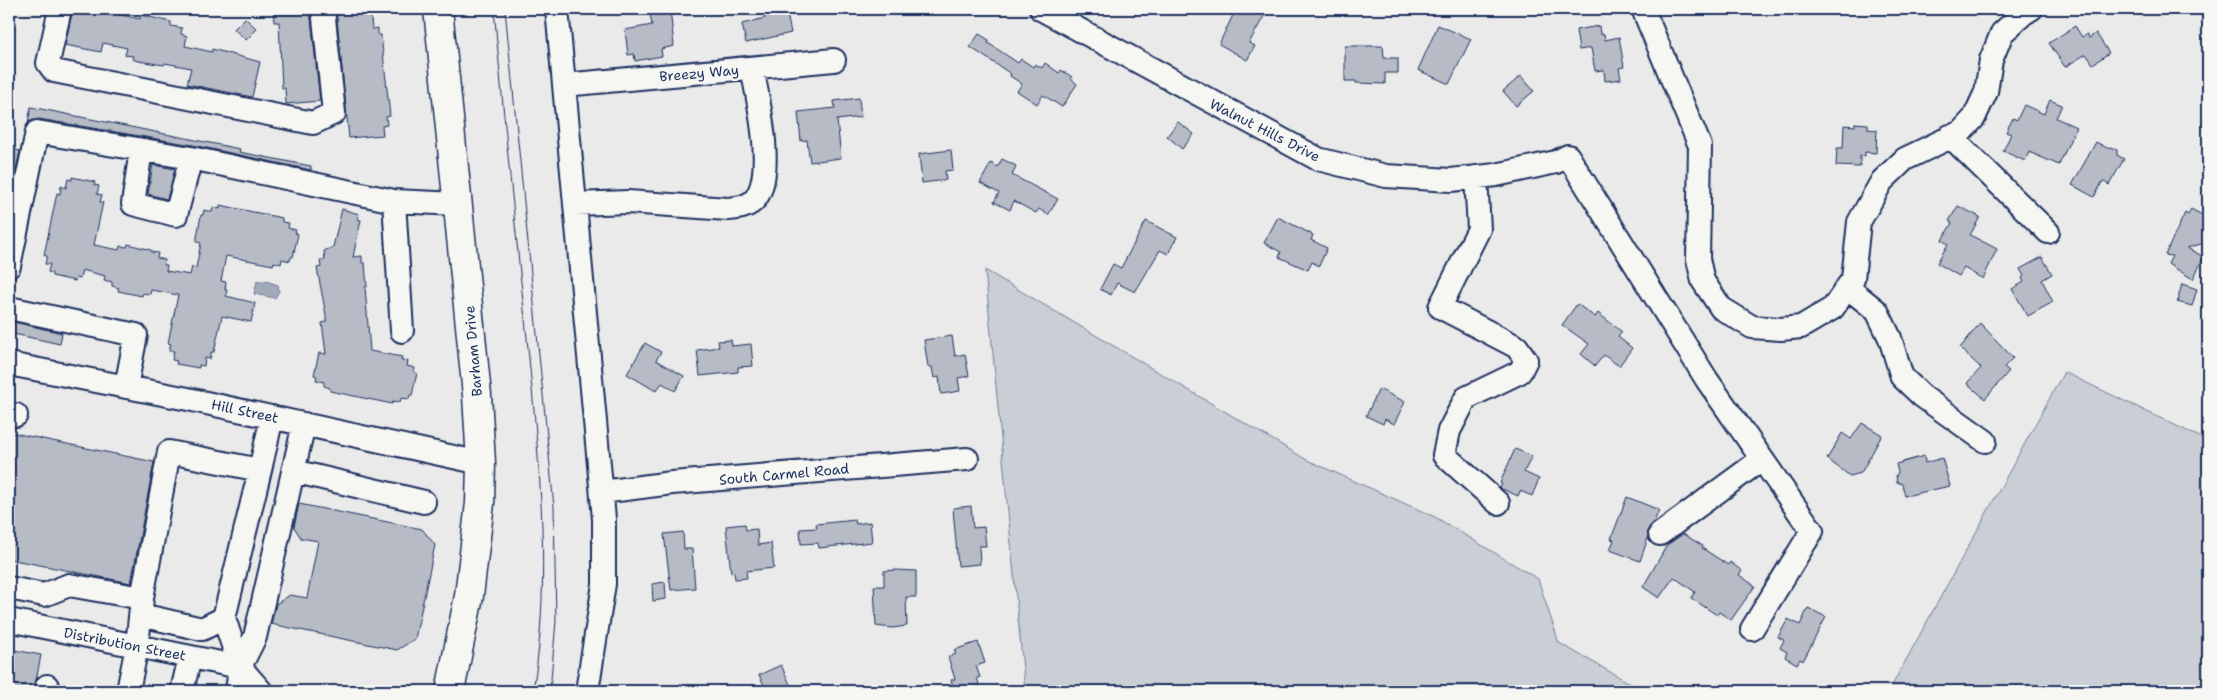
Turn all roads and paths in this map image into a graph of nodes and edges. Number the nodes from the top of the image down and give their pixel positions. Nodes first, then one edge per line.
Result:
1 (60, 9) edge
2 (323, 9) edge
3 (438, 9) edge
4 (558, 9) edge
5 (1041, 9) edge
6 (1643, 9) edge
7 (2031, 9) edge
8 (834, 60) dead end
9 (752, 68) junction
10 (564, 85) junction
11 (1950, 136) junction
12 (141, 150) junction
13 (191, 158) junction
14 (1476, 177) junction
15 (394, 201) junction
16 (458, 204) junction
17 (575, 204) junction
18 (2048, 232) dead end
19 (9, 266) edge
20 (1847, 287) junction
21 (9, 308) edge
22 (402, 330) dead end
23 (9, 364) edge
24 (126, 387) junction
25 (272, 417) junction
26 (304, 424) junction
27 (1984, 441) dead end
28 (966, 459) dead end
29 (1762, 459) junction
30 (481, 463) junction
31 (260, 470) junction
32 (293, 470) junction
33 (602, 492) junction
34 (424, 502) dead end
35 (1498, 503) dead end
36 (1660, 534) dead end
37 (9, 588) edge
38 (142, 606) junction
39 (224, 618) junction
40 (9, 620) edge
41 (1752, 629) dead end
42 (137, 646) junction
43 (190, 657) junction
44 (240, 667) junction
45 (128, 691) edge
46 (182, 691) edge
47 (237, 691) edge
48 (261, 691) edge
49 (450, 691) edge
50 (587, 691) edge

1 - 2 street
3 - 16 main road, Barham Drive
4 - 10 street
5 - 14 street, Walnut Hills Drive
6 - 20 street
7 - 11 street
8 - 9 street, Breezy Way
9 - 10 street, Breezy Way
9 - 17 street
10 - 17 street
11 - 18 street
11 - 20 street
12 - 13 street
12 - 13 street
12 - 19 street
13 - 15 street
14 - 29 street, Walnut Hills Drive
14 - 35 street
15 - 16 street
15 - 22 street
16 - 30 main road, Barham Drive
17 - 33 street
20 - 27 street
21 - 24 street
23 - 24 street, Hill Street
24 - 25 street, Hill Street
25 - 26 street, Hill Street
25 - 31 street
26 - 30 street, Hill Street
26 - 32 street
28 - 33 street, South Carmel Road
29 - 36 street
29 - 41 street
30 - 49 main road, Barham Drive
31 - 38 street
31 - 39 street
32 - 34 street
32 - 44 street
33 - 50 street
37 - 38 street
38 - 39 street
38 - 42 street
39 - 44 street
40 - 42 street, Distribution Street
42 - 43 street, Distribution Street
42 - 45 street
43 - 44 street, Distribution Street
43 - 46 street
44 - 47 street
44 - 48 street

